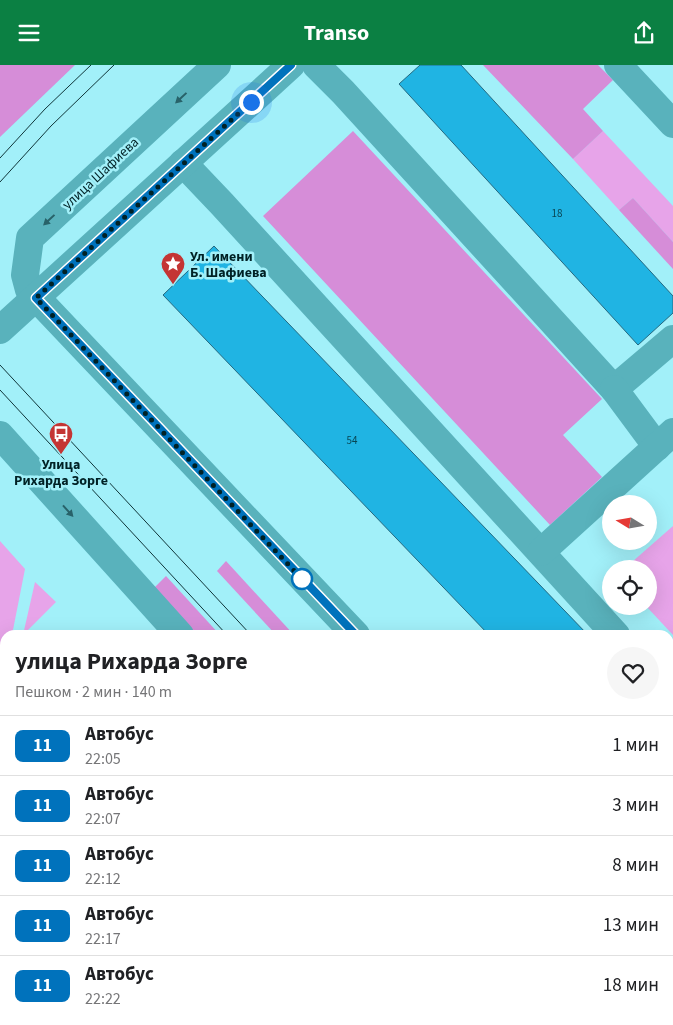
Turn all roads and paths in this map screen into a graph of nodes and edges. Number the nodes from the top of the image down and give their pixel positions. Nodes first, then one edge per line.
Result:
1 (217, 65) edge
2 (291, 65) edge
3 (316, 65) edge
4 (618, 65) edge
5 (673, 124) edge
6 (183, 163) junction
7 (36, 298) junction
8 (0, 330) edge
9 (673, 339) edge
10 (614, 389) junction
11 (0, 435) edge
12 (665, 440) edge
13 (541, 553) junction
14 (176, 630) edge
15 (351, 630) edge
16 (611, 630) edge

1 -> 7 street, улица Шафиева
2 - 6 street
3 - 10 street
4 - 5 street
6 - 7 street
6 - 13 street
7 - 8 street
7 - 15 street
9 - 10 street
10 - 12 street
11 -> 14 street
12 - 13 street
13 - 16 street

